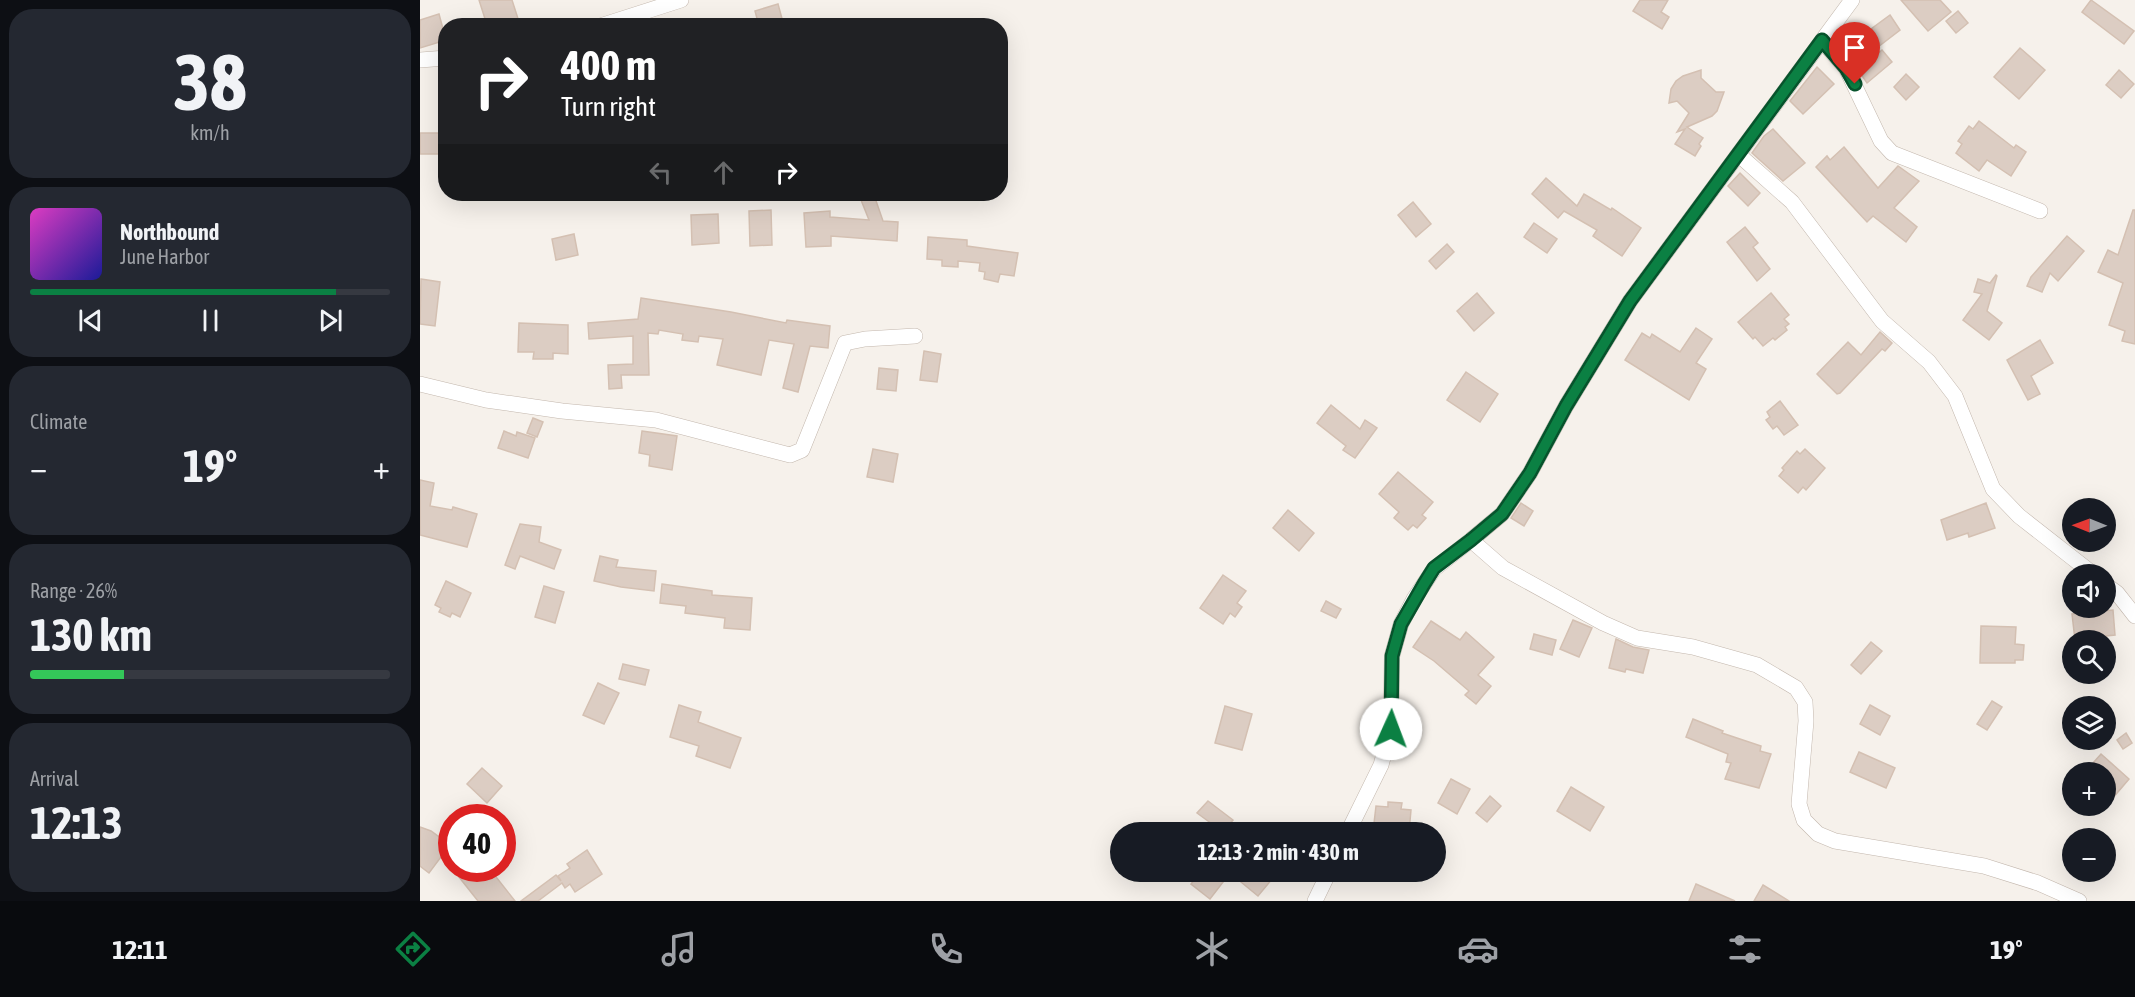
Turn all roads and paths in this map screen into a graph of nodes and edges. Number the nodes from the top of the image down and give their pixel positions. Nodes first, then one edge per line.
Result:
1 (681, 0) edge
2 (1852, 0) edge
3 (625, 18) edge
4 (1822, 40) junction
5 (438, 59) edge
6 (420, 60) edge
7 (1739, 155) junction
8 (2040, 211) dead end
9 (915, 336) dead end
10 (420, 384) edge
11 (1471, 540) junction
12 (2080, 564) edge
13 (2116, 592) edge
14 (2135, 616) edge
15 (1353, 822) edge
16 (1324, 882) edge
17 (1315, 901) edge
18 (2079, 901) edge

1 - 3 street
2 - 4 street
4 - 7 street
4 - 8 street
5 - 6 street
7 - 11 street
7 - 12 street
9 - 10 street
11 - 15 street
11 - 18 street
13 - 14 street
16 - 17 street

